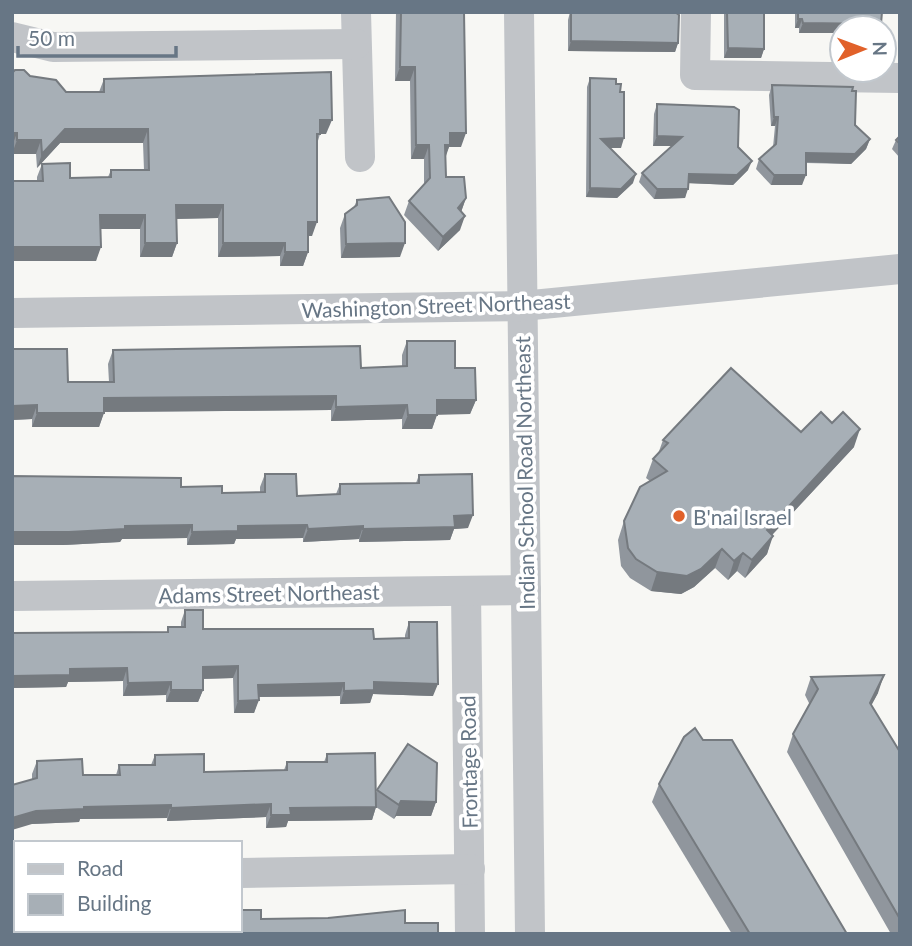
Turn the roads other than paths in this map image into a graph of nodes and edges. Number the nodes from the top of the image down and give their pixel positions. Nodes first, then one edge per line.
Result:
1 (356, 12) edge
2 (519, 12) edge
3 (695, 12) edge
4 (12, 37) edge
5 (356, 44) junction
6 (900, 78) edge
7 (360, 157) dead end
8 (900, 269) edge
9 (522, 306) junction
10 (12, 313) edge
11 (526, 590) junction
12 (466, 591) junction
13 (12, 596) edge
14 (470, 869) junction
15 (242, 873) edge
16 (470, 934) edge
17 (530, 934) edge

1 - 5 street
2 - 9 street, Indian School Road Northeast
3 - 6 street
4 - 5 street
5 - 7 street
8 - 9 street, Washington Street Northeast
9 - 10 street, Washington Street Northeast
9 - 11 street, Indian School Road Northeast
11 - 12 street, Adams Street Northeast
11 - 17 street, Indian School Road Northeast
12 - 13 street, Adams Street Northeast
12 - 14 street, Frontage Road
14 - 15 street
14 - 16 street, Frontage Road

